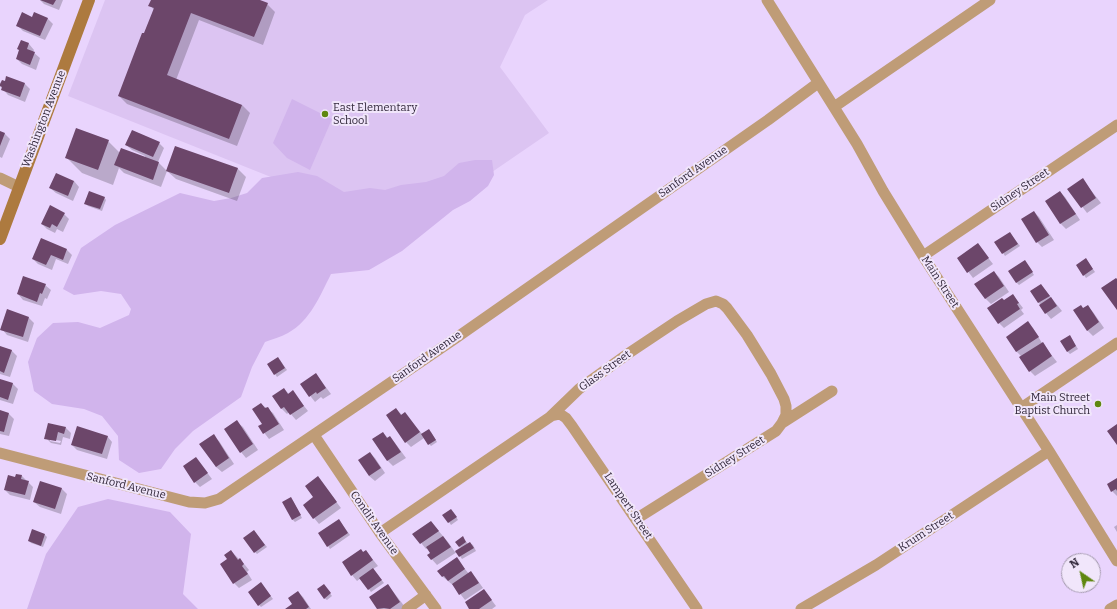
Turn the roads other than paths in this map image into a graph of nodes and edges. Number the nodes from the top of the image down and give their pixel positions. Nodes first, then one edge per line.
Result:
1 (89, 0) edge
2 (767, 0) edge
3 (990, 0) edge
4 (818, 83) junction
5 (834, 108) junction
6 (1117, 125) edge
7 (0, 178) edge
8 (19, 186) junction
9 (0, 239) edge
10 (923, 256) junction
11 (1117, 343) edge
12 (832, 391) dead end
13 (1021, 408) junction
14 (551, 416) junction
15 (782, 423) junction
16 (314, 435) junction
17 (1049, 451) junction
18 (0, 453) edge
19 (636, 519) junction
20 (380, 533) junction
21 (1117, 561) edge
22 (426, 595) junction
23 (1117, 605) edge
24 (407, 609) edge
25 (436, 609) edge
26 (697, 609) edge
27 (801, 609) edge
28 (1110, 609) edge

1 - 8 main road, Washington Avenue
2 - 4 street, Main Street
3 - 5 street
4 - 5 street, Main Street
4 - 16 street, Sanford Avenue
5 - 10 street, Main Street
6 - 10 street, Sidney Street
7 - 8 street
8 - 9 main road, Washington Avenue
10 - 13 street, Main Street
11 - 13 street
12 - 15 street, Sidney Street
13 - 17 street, Main Street
14 - 15 street, Glass Street
14 - 19 street, Lampert Street
14 - 20 street, Glass Street
15 - 19 street, Sidney Street
16 - 18 street, Sanford Avenue
16 - 20 street, Condit Avenue
17 - 21 street, Main Street
17 - 27 street, Krum Street
19 - 26 street, Lampert Street
20 - 22 street, Condit Avenue
22 - 24 street
22 - 25 street, Condit Avenue
23 - 28 street

